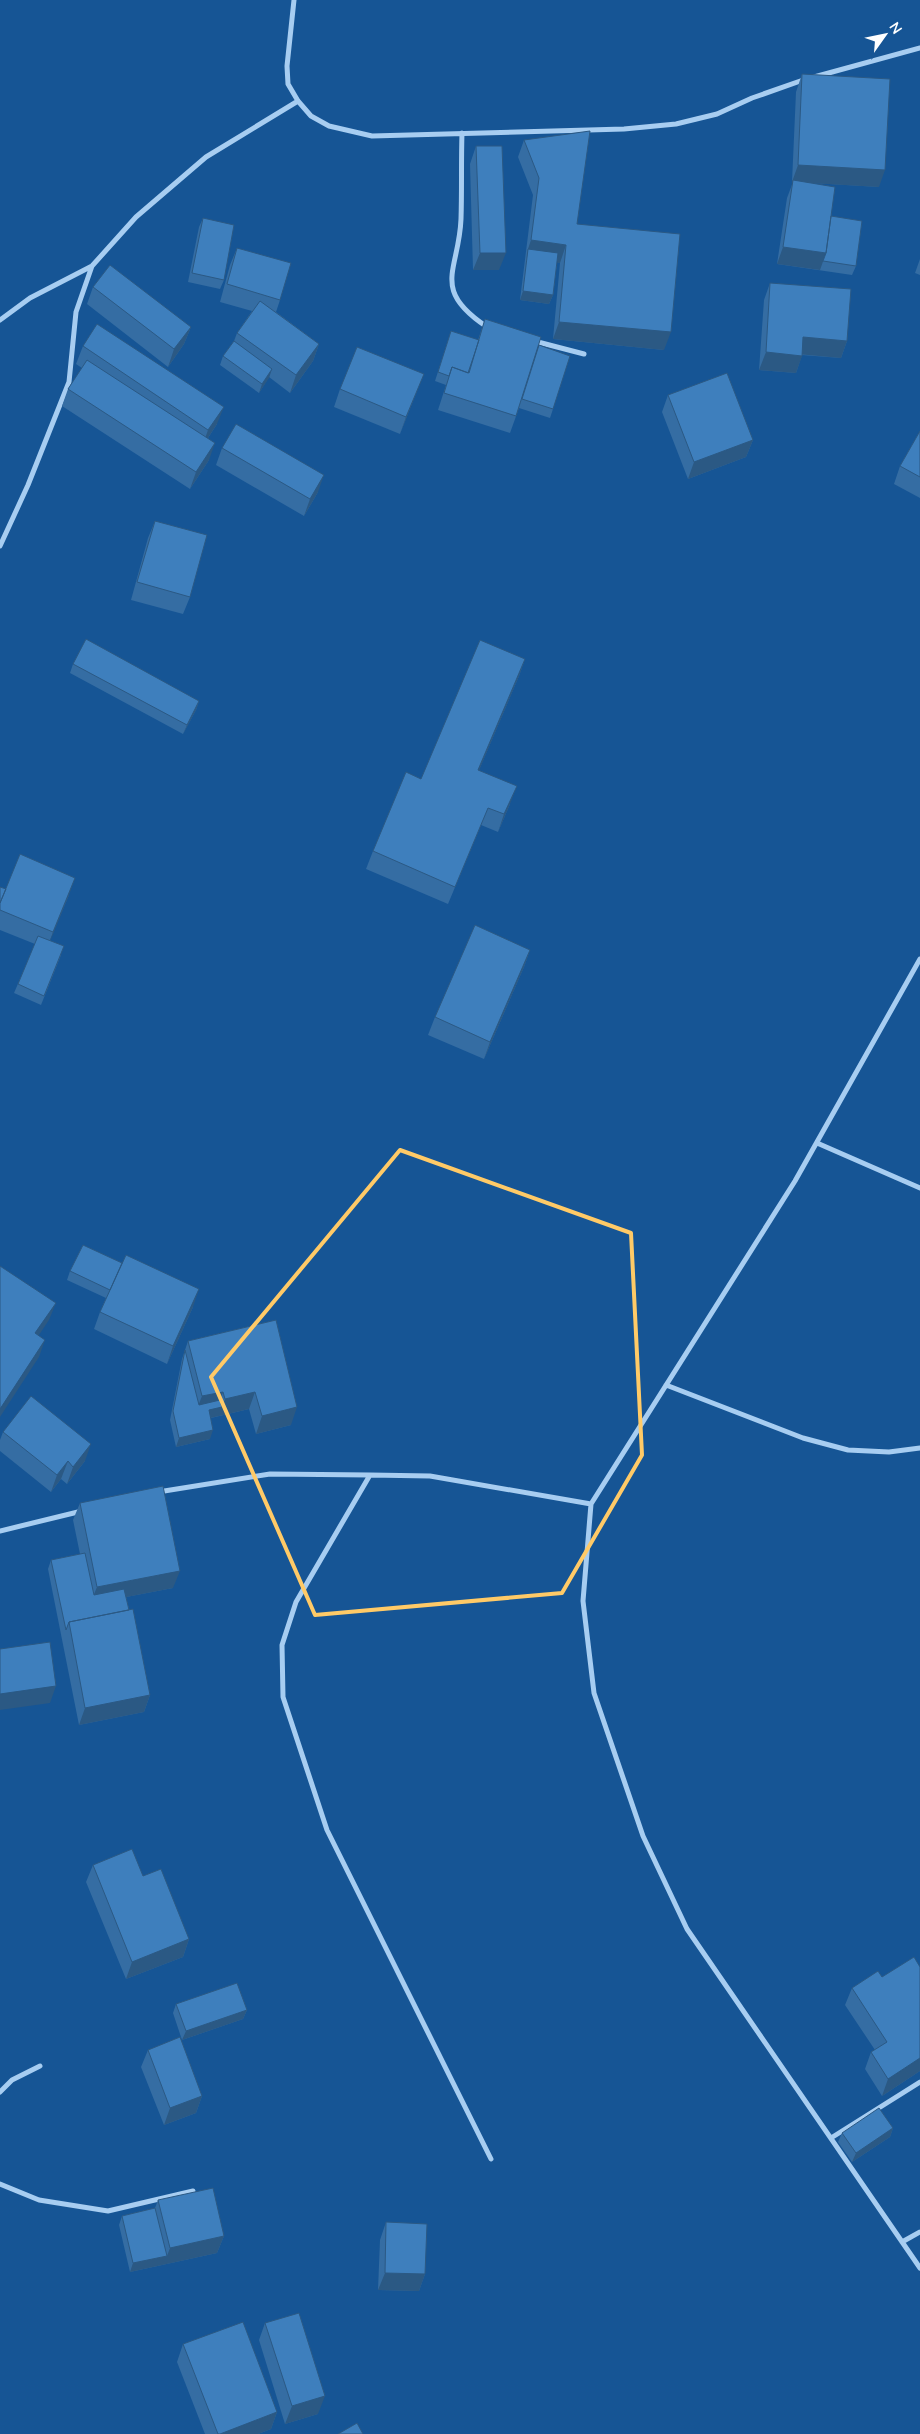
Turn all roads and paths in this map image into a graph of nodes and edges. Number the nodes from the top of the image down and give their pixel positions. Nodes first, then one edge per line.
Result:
1 (294, 0) edge
2 (920, 48) edge
3 (298, 101) junction
4 (462, 134) junction
5 (92, 266) junction
6 (0, 320) edge
7 (490, 330) edge
8 (528, 339) edge
9 (584, 354) dead end
10 (0, 546) edge
11 (920, 959) edge
12 (817, 1143) junction
13 (920, 1188) edge
14 (666, 1385) junction
15 (920, 1448) edge
16 (370, 1475) junction
17 (152, 1493) edge
18 (591, 1504) junction
19 (85, 1510) edge
20 (0, 1531) edge
21 (40, 2066) dead end
22 (920, 2082) edge
23 (0, 2092) edge
24 (831, 2138) junction
25 (491, 2159) dead end
26 (0, 2184) edge
27 (193, 2191) edge
28 (920, 2232) edge
29 (902, 2242) junction
30 (920, 2268) edge

1 - 3 street
2 - 4 street
3 - 4 street
3 - 5 street
4 - 7 street
5 - 6 street
5 - 10 street
8 - 9 street
11 - 12 street
12 - 13 street
12 - 14 street
14 - 15 street
14 - 18 street
16 - 17 street
16 - 18 street
16 - 25 street
18 - 24 street
19 - 20 street
21 - 23 street
22 - 24 street
24 - 29 street
26 - 27 street
28 - 29 street
29 - 30 street

